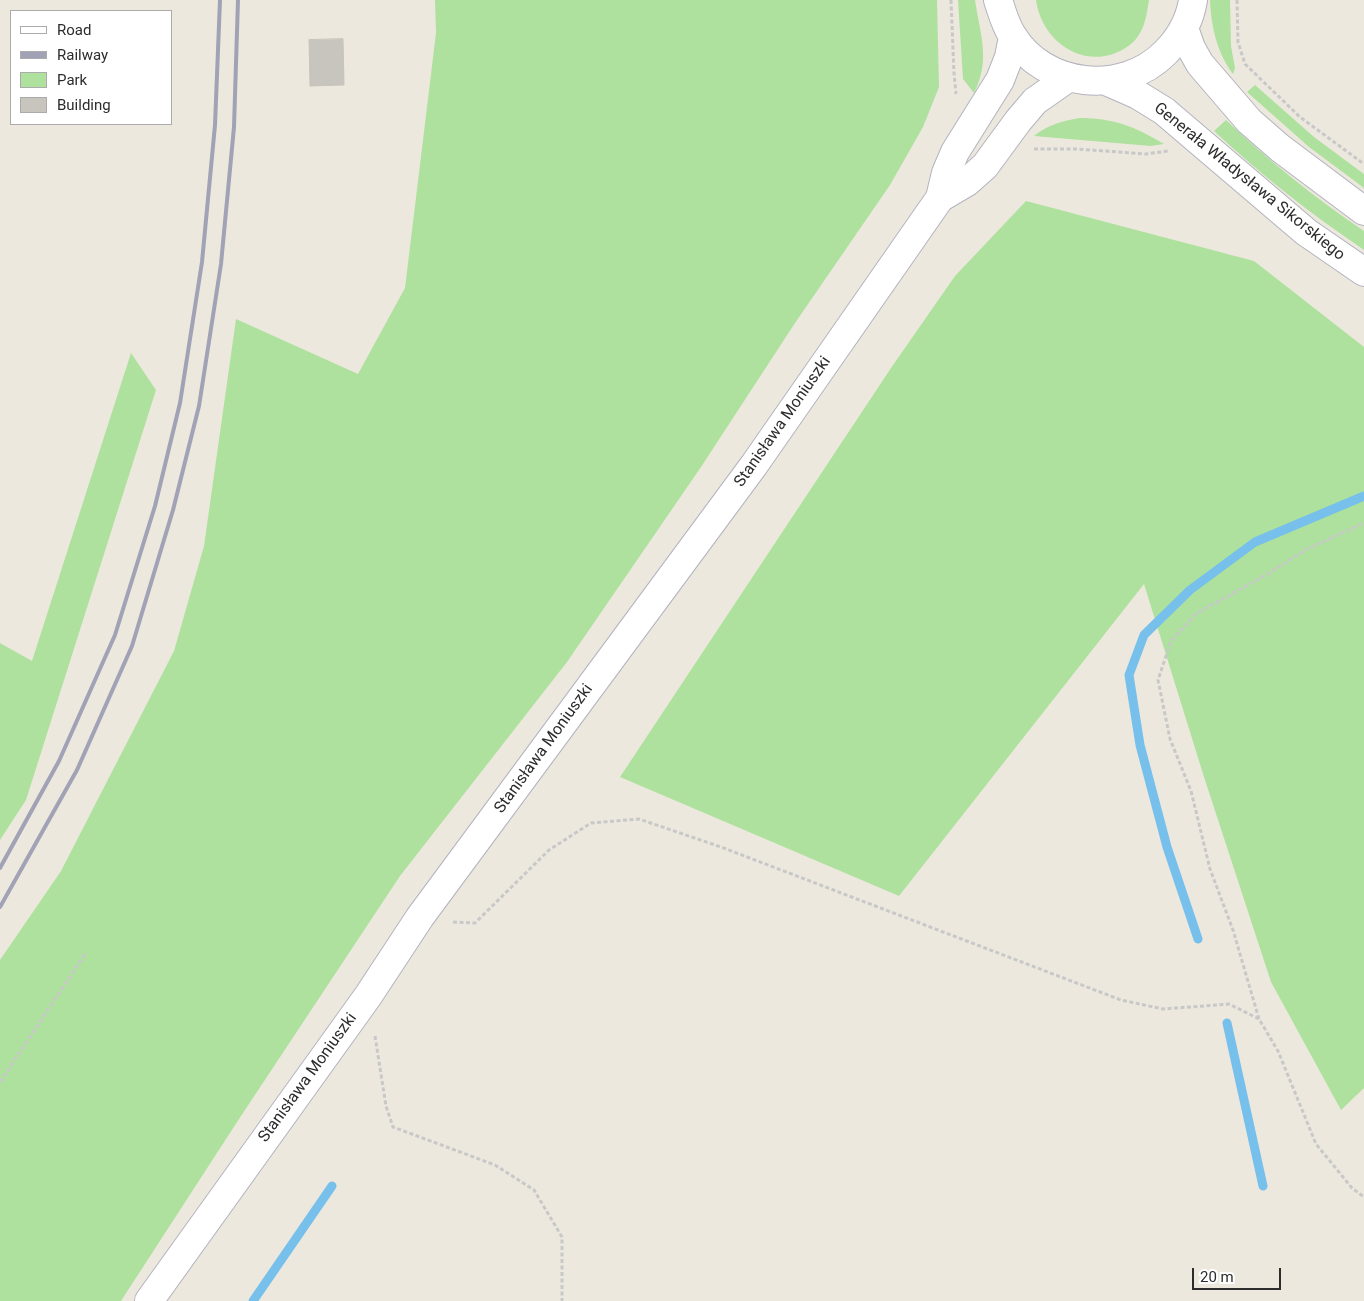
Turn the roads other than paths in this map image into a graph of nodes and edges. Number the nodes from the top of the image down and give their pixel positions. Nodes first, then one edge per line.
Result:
1 (998, 0) edge
2 (1193, 0) edge
3 (1184, 28) junction
4 (1013, 37) junction
5 (1068, 78) junction
6 (1106, 81) junction
7 (940, 198) junction
8 (1364, 211) edge
9 (1364, 272) edge
10 (149, 1301) edge

1 - 4 street
2 - 3 street
3 - 6 street
3 - 8 street
4 - 5 street
4 - 7 street, Stanisława Moniuszki
5 - 6 street
5 - 7 street, Stanisława Moniuszki
6 - 9 street, Generała Władysława Sikorskiego
7 - 10 street, Stanisława Moniuszki

